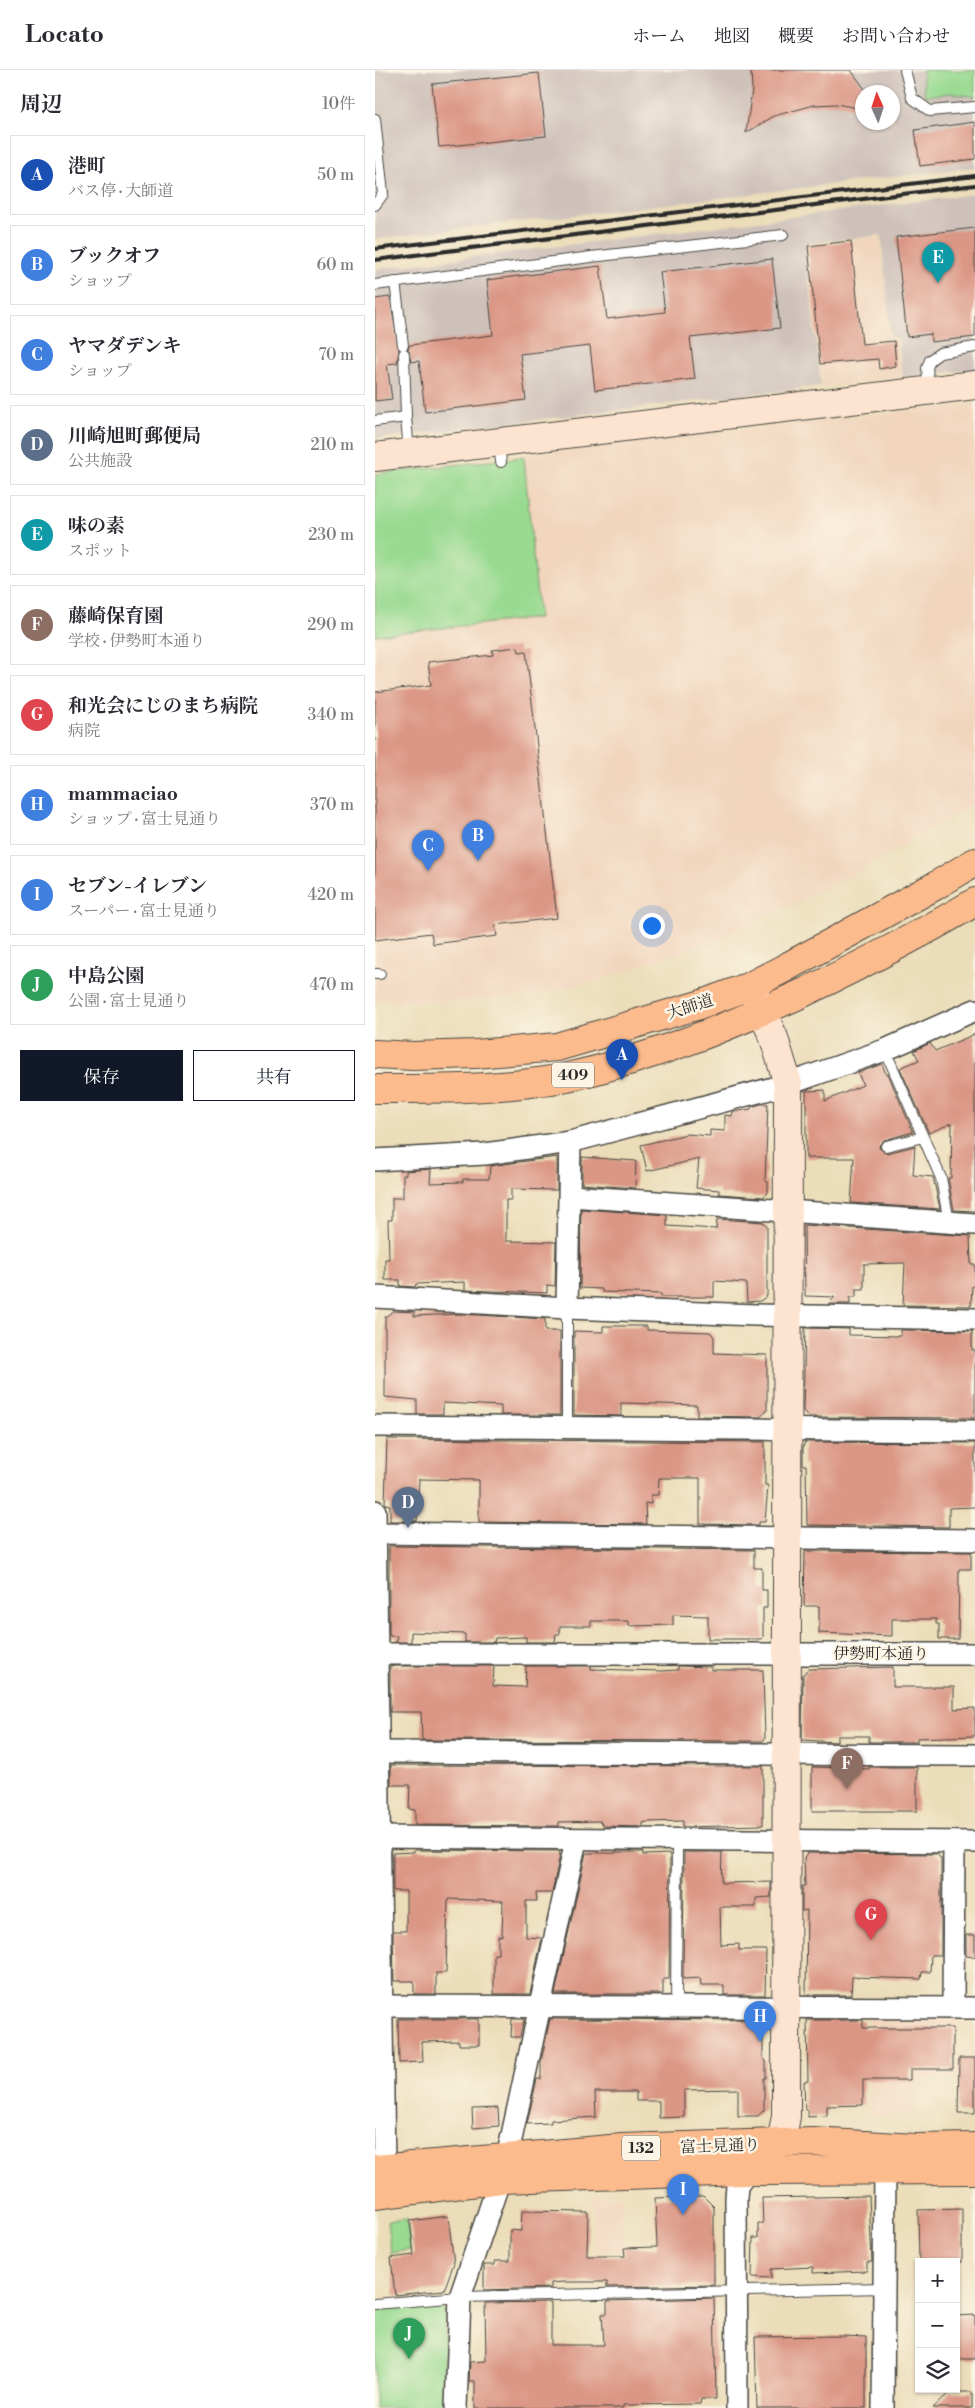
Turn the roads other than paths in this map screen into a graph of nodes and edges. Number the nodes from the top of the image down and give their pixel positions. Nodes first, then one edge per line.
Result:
1 (905, 70) edge
2 (975, 107) edge
3 (375, 119) edge
4 (375, 205) edge
5 (783, 235) dead end
6 (395, 282) junction
7 (375, 285) edge
8 (975, 347) edge
9 (975, 384) edge
10 (929, 390) junction
11 (406, 417) junction
12 (375, 421) edge
13 (409, 453) junction
14 (375, 457) edge
15 (975, 862) edge
16 (975, 902) edge
17 (750, 986) junction
18 (975, 1010) edge
19 (761, 1013) junction
20 (885, 1050) junction
21 (375, 1054) edge
22 (788, 1084) junction
23 (375, 1088) edge
24 (923, 1137) junction
25 (570, 1142) junction
26 (886, 1146) dead end
27 (375, 1160) edge
28 (570, 1196) junction
29 (788, 1210) junction
30 (949, 1222) junction
31 (975, 1224) edge
32 (375, 1297) edge
33 (567, 1308) junction
34 (787, 1316) junction
35 (975, 1319) edge
36 (375, 1426) edge
37 (567, 1427) junction
38 (786, 1430) junction
39 (975, 1430) edge
40 (375, 1511) edge
41 (375, 1534) edge
42 (787, 1538) junction
43 (975, 1540) edge
44 (376, 1654) edge
45 (787, 1654) junction
46 (975, 1654) edge
47 (376, 1752) edge
48 (787, 1754) junction
49 (975, 1755) edge
50 (377, 1837) edge
51 (576, 1840) junction
52 (788, 1840) junction
53 (677, 1841) junction
54 (965, 1842) edge
55 (378, 1936) edge
56 (379, 2005) edge
57 (540, 2006) junction
58 (953, 2007) junction
59 (676, 2008) junction
60 (787, 2008) junction
61 (975, 2008) edge
62 (776, 2144) junction
63 (975, 2146) edge
64 (504, 2168) junction
65 (379, 2169) edge
66 (885, 2170) junction
67 (975, 2170) edge
68 (748, 2171) junction
69 (375, 2195) edge
70 (885, 2288) junction
71 (737, 2290) junction
72 (460, 2297) junction
73 (375, 2304) edge
74 (456, 2408) edge
75 (737, 2408) edge
76 (883, 2408) edge

1 - 2 lane
3 - 4 lane
5 - 6 lane
6 - 7 lane
6 - 11 lane
8 - 10 lane
9 - 10 street
10 - 13 street
11 - 12 lane
11 - 13 lane
13 - 14 street
15 - 17 highway, 大師道 / 409
16 - 19 highway, 大師道 / 409
17 - 19 street
17 - 21 highway, 大師道 / 409
18 - 20 street
19 - 22 street
19 - 23 highway, 大師道 / 409
20 - 22 street
20 - 24 lane
22 - 25 street
22 - 29 street
24 - 26 lane
24 - 30 lane
25 - 27 street
25 - 28 street
28 - 29 street
28 - 33 street
29 - 30 street
29 - 34 street
30 - 31 street
32 - 33 street
33 - 34 street
33 - 37 lane
34 - 35 street
34 - 38 street
36 - 37 street
37 - 38 street
38 - 39 street
38 - 42 street
40 - 41 street
41 - 42 street
41 - 44 street
42 - 43 street
42 - 45 street
44 - 45 street, 伊勢町本通り
44 - 47 street
45 - 46 street, 伊勢町本通り
45 - 48 street
47 - 48 street
47 - 50 street
48 - 49 street
48 - 52 street
50 - 51 street
50 - 55 street
51 - 53 street
51 - 57 street
52 - 53 street
52 - 54 street
52 - 60 street
53 - 59 lane
54 - 58 street
55 - 56 street
56 - 57 street
56 - 65 street
57 - 59 street
57 - 64 street
58 - 60 street
58 - 61 street
59 - 60 street
60 - 62 street
62 - 63 highway, 富士見通り / 132
62 - 64 highway, 富士見通り / 132
62 - 68 street
64 - 65 highway, 富士見通り / 132
64 - 68 highway, 富士見通り / 132
64 - 69 highway, 富士見通り / 132
64 - 72 street
66 - 67 highway, 富士見通り / 132
66 - 68 highway, 富士見通り / 132
66 - 70 street
68 - 71 street
70 - 71 lane
70 - 76 street
71 - 72 lane
71 - 75 street
72 - 73 lane
72 - 74 street

